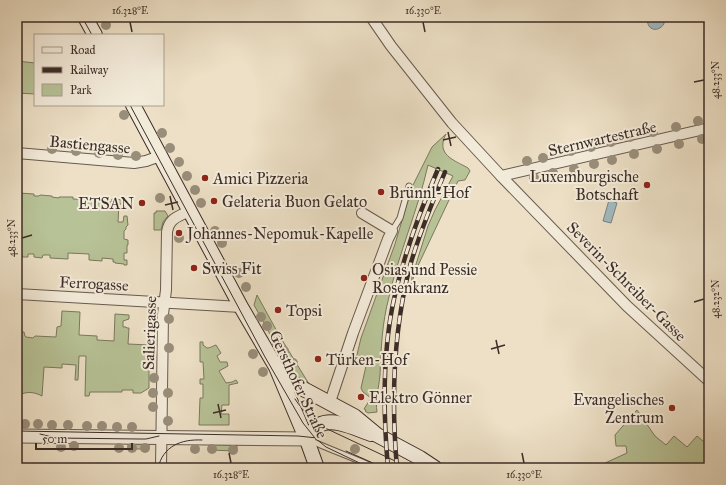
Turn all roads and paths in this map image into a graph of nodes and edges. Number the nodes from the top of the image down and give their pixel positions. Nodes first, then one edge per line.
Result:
1 (85, 17) edge
2 (371, 17) edge
3 (94, 34) edge
4 (133, 106) edge
5 (709, 128) edge
6 (17, 153) edge
7 (160, 156) junction
8 (501, 176) junction
9 (409, 186) dead end
10 (190, 211) junction
11 (362, 212) dead end
12 (392, 231) junction
13 (17, 294) edge
14 (164, 302) junction
15 (241, 307) junction
16 (276, 367) junction
17 (709, 381) edge
18 (330, 402) junction
19 (17, 436) edge
20 (162, 437) junction
21 (382, 438) junction
22 (307, 439) junction
23 (161, 468) edge
24 (317, 468) edge
25 (376, 468) edge
26 (436, 468) edge

1 - 3 main road
2 - 8 street, Severin-Schreiber-Gasse
4 - 7 main road, Gersthofer Straße
5 - 8 street, Sternwartestraße
6 - 7 street, Bastiengasse
7 - 10 main road, Gersthofer Straße
8 - 17 street, Severin-Schreiber-Gasse
9 - 12 lane
10 - 14 street, Salierigasse
10 - 15 main road, Gersthofer Straße
11 - 12 street
12 - 18 street
13 - 14 street, Ferrogasse
14 - 15 street, Ferrogasse
14 - 20 street, Salierigasse
15 - 16 main road, Gersthofer Straße
16 - 18 main road
16 - 22 main road, Gersthofer Straße
18 - 21 main road
19 - 20 street
20 - 22 street
20 - 23 street, Salierigasse
21 - 22 main road
21 - 26 main road
22 - 24 main road, Gersthofer Straße
22 - 25 lane

